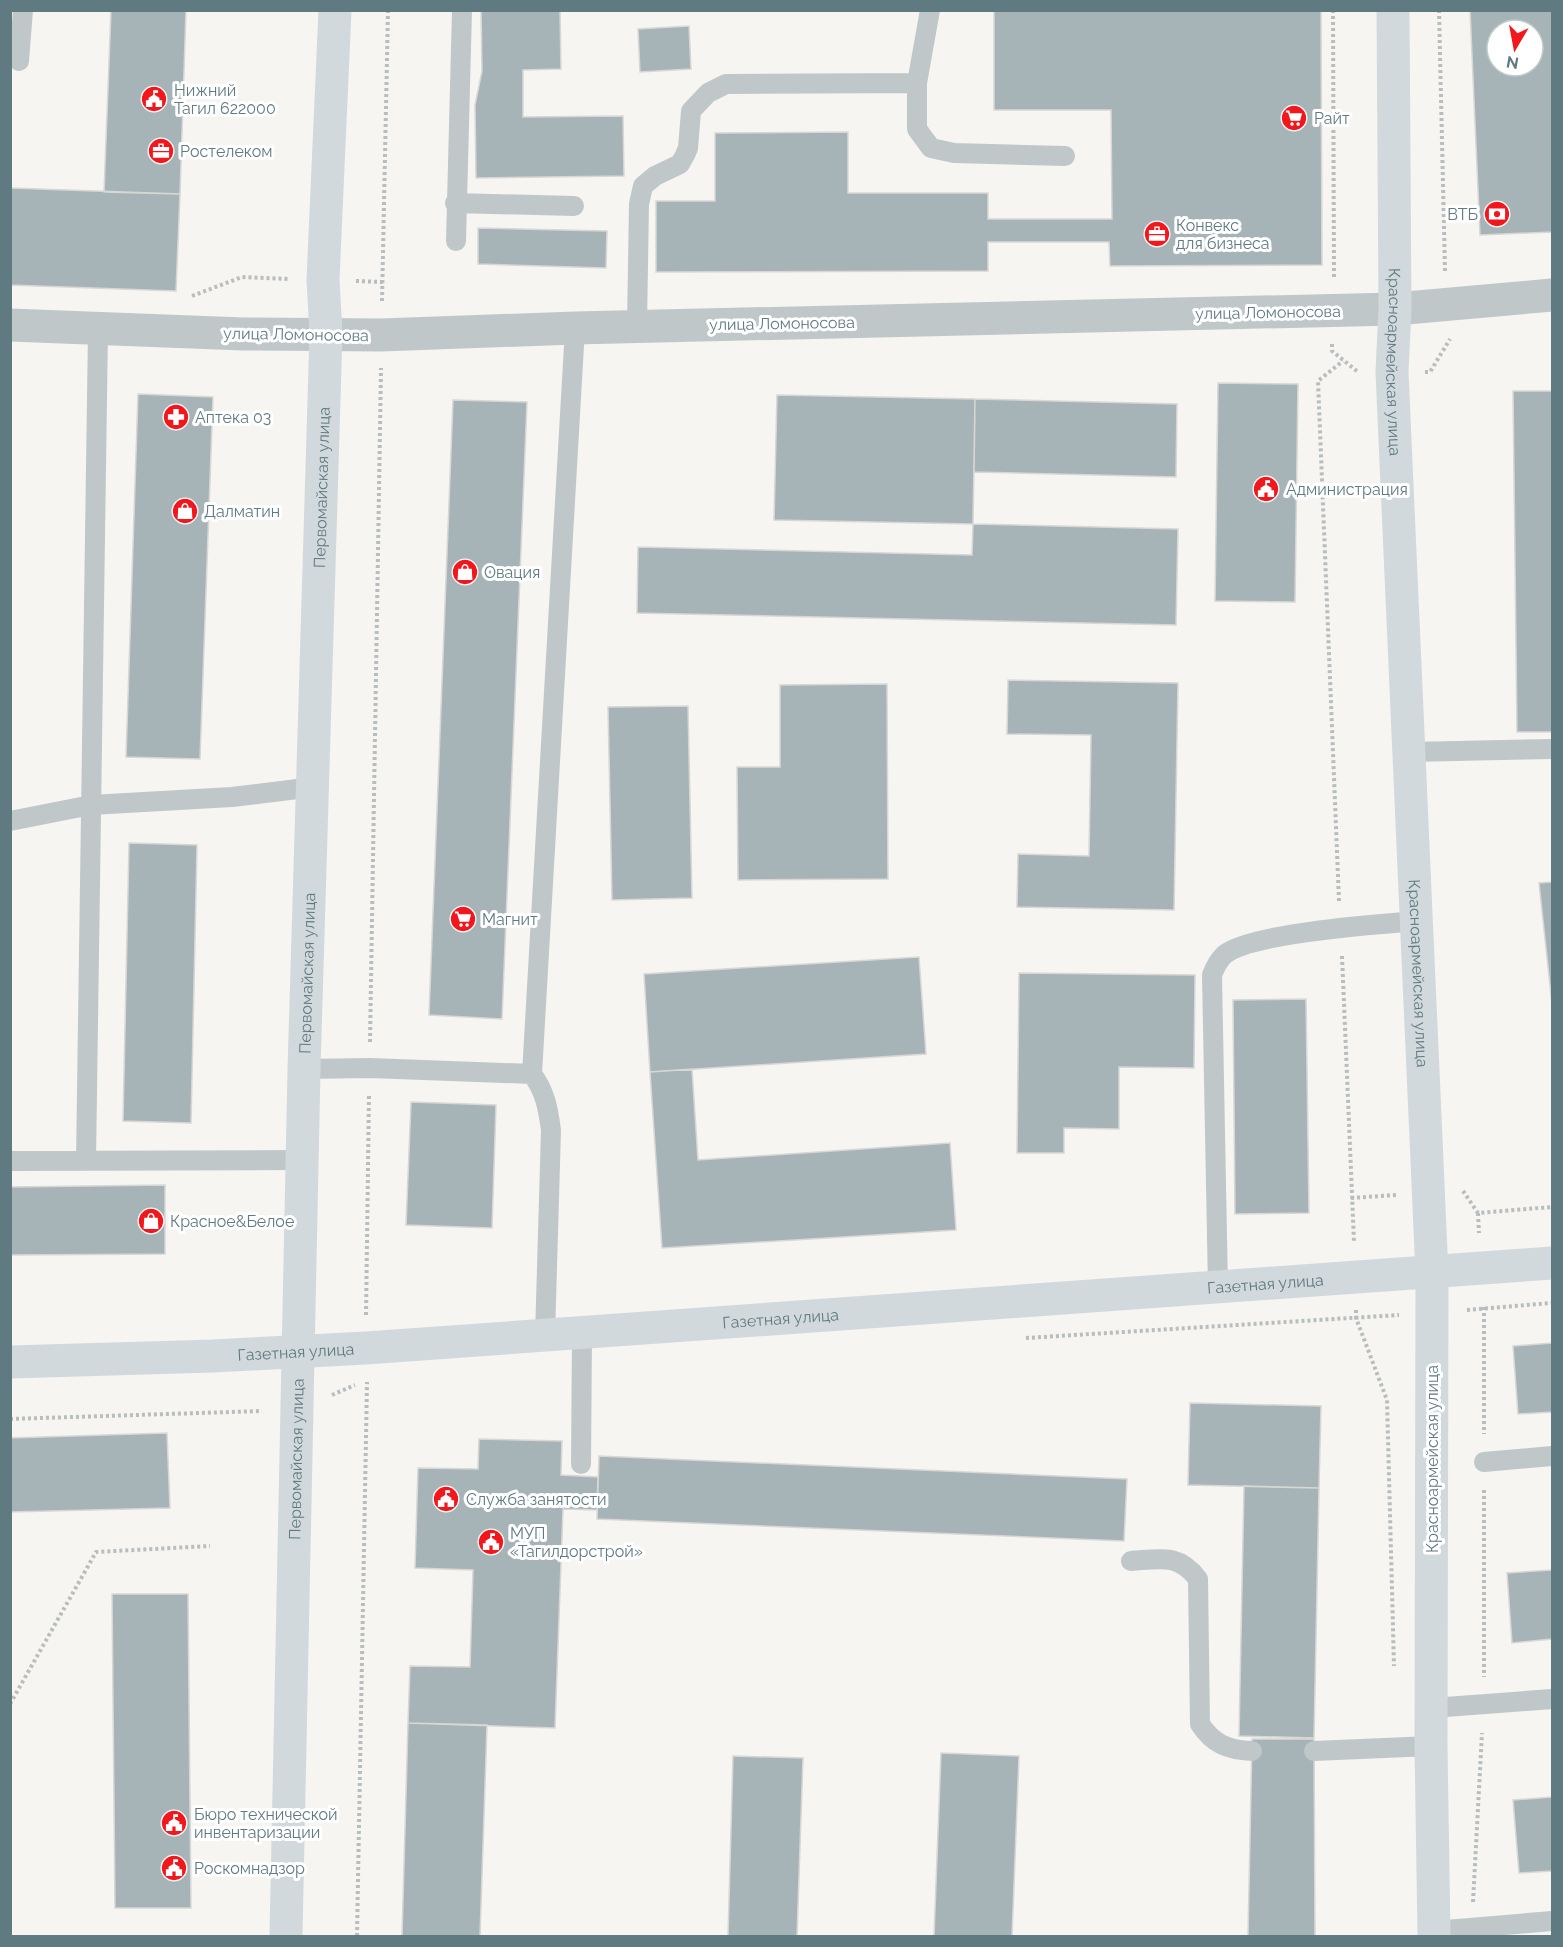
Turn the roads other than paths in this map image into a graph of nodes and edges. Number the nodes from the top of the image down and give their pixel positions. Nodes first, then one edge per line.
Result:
1 (23, 10) edge
2 (335, 10) edge
3 (462, 10) edge
4 (930, 10) edge
5 (1393, 10) edge
6 (19, 61) dead end
7 (917, 83) junction
8 (1065, 156) dead end
9 (455, 203) junction
10 (574, 206) dead end
11 (456, 241) dead end
12 (1552, 295) edge
13 (1395, 309) junction
14 (10, 325) edge
15 (637, 326) junction
16 (575, 328) junction
17 (99, 329) junction
18 (326, 333) junction
19 (1552, 749) edge
20 (1410, 752) junction
21 (314, 787) junction
22 (91, 805) junction
23 (10, 821) edge
24 (1419, 921) junction
25 (304, 1069) junction
26 (532, 1074) junction
27 (302, 1160) junction
28 (10, 1161) edge
29 (86, 1161) junction
30 (1552, 1263) edge
31 (1432, 1274) junction
32 (1218, 1289) junction
33 (582, 1334) junction
34 (545, 1336) junction
35 (300, 1351) junction
36 (10, 1362) edge
37 (1552, 1456) edge
38 (1484, 1462) road end
39 (581, 1464) dead end
40 (1131, 1561) dead end
41 (1552, 1699) edge
42 (1432, 1708) junction
43 (1431, 1746) junction
44 (1252, 1751) dead end
45 (1314, 1751) dead end
46 (1552, 1921) edge
47 (1434, 1934) edge
48 (286, 1936) edge

1 - 6 lane
2 - 18 street, Первомайская улица
3 - 9 lane
4 - 7 lane
5 - 13 street, Красноармейская улица
7 - 8 lane
7 - 15 lane
9 - 10 lane
9 - 11 lane
12 - 13 street, улица Ломоносова
13 - 15 street, улица Ломоносова
13 - 20 street, Красноармейская улица
14 - 17 street, улица Ломоносова
15 - 16 street, улица Ломоносова
16 - 18 street, улица Ломоносова
16 - 26 lane
17 - 18 street, улица Ломоносова
17 - 22 lane
18 - 21 street, Первомайская улица
19 - 20 lane
20 - 24 street, Красноармейская улица
21 - 22 lane
21 - 25 street, Первомайская улица
22 - 23 lane
22 - 29 lane
24 - 31 street, Красноармейская улица
24 - 32 lane
25 - 26 lane
25 - 27 street, Первомайская улица
26 - 34 lane
27 - 29 lane
27 - 35 street, Первомайская улица
28 - 29 lane
30 - 31 street, Газетная улица
31 - 32 street, Газетная улица
31 - 42 street, Красноармейская улица
32 - 33 street, Газетная улица
33 - 34 street, Газетная улица
33 - 39 lane
34 - 35 street, Газетная улица
35 - 36 street, Газетная улица
35 - 48 street, Первомайская улица
37 - 38 lane
40 - 44 lane
41 - 42 lane
42 - 43 street, Красноармейская улица
43 - 45 lane
43 - 47 street, Красноармейская улица
46 - 47 lane

